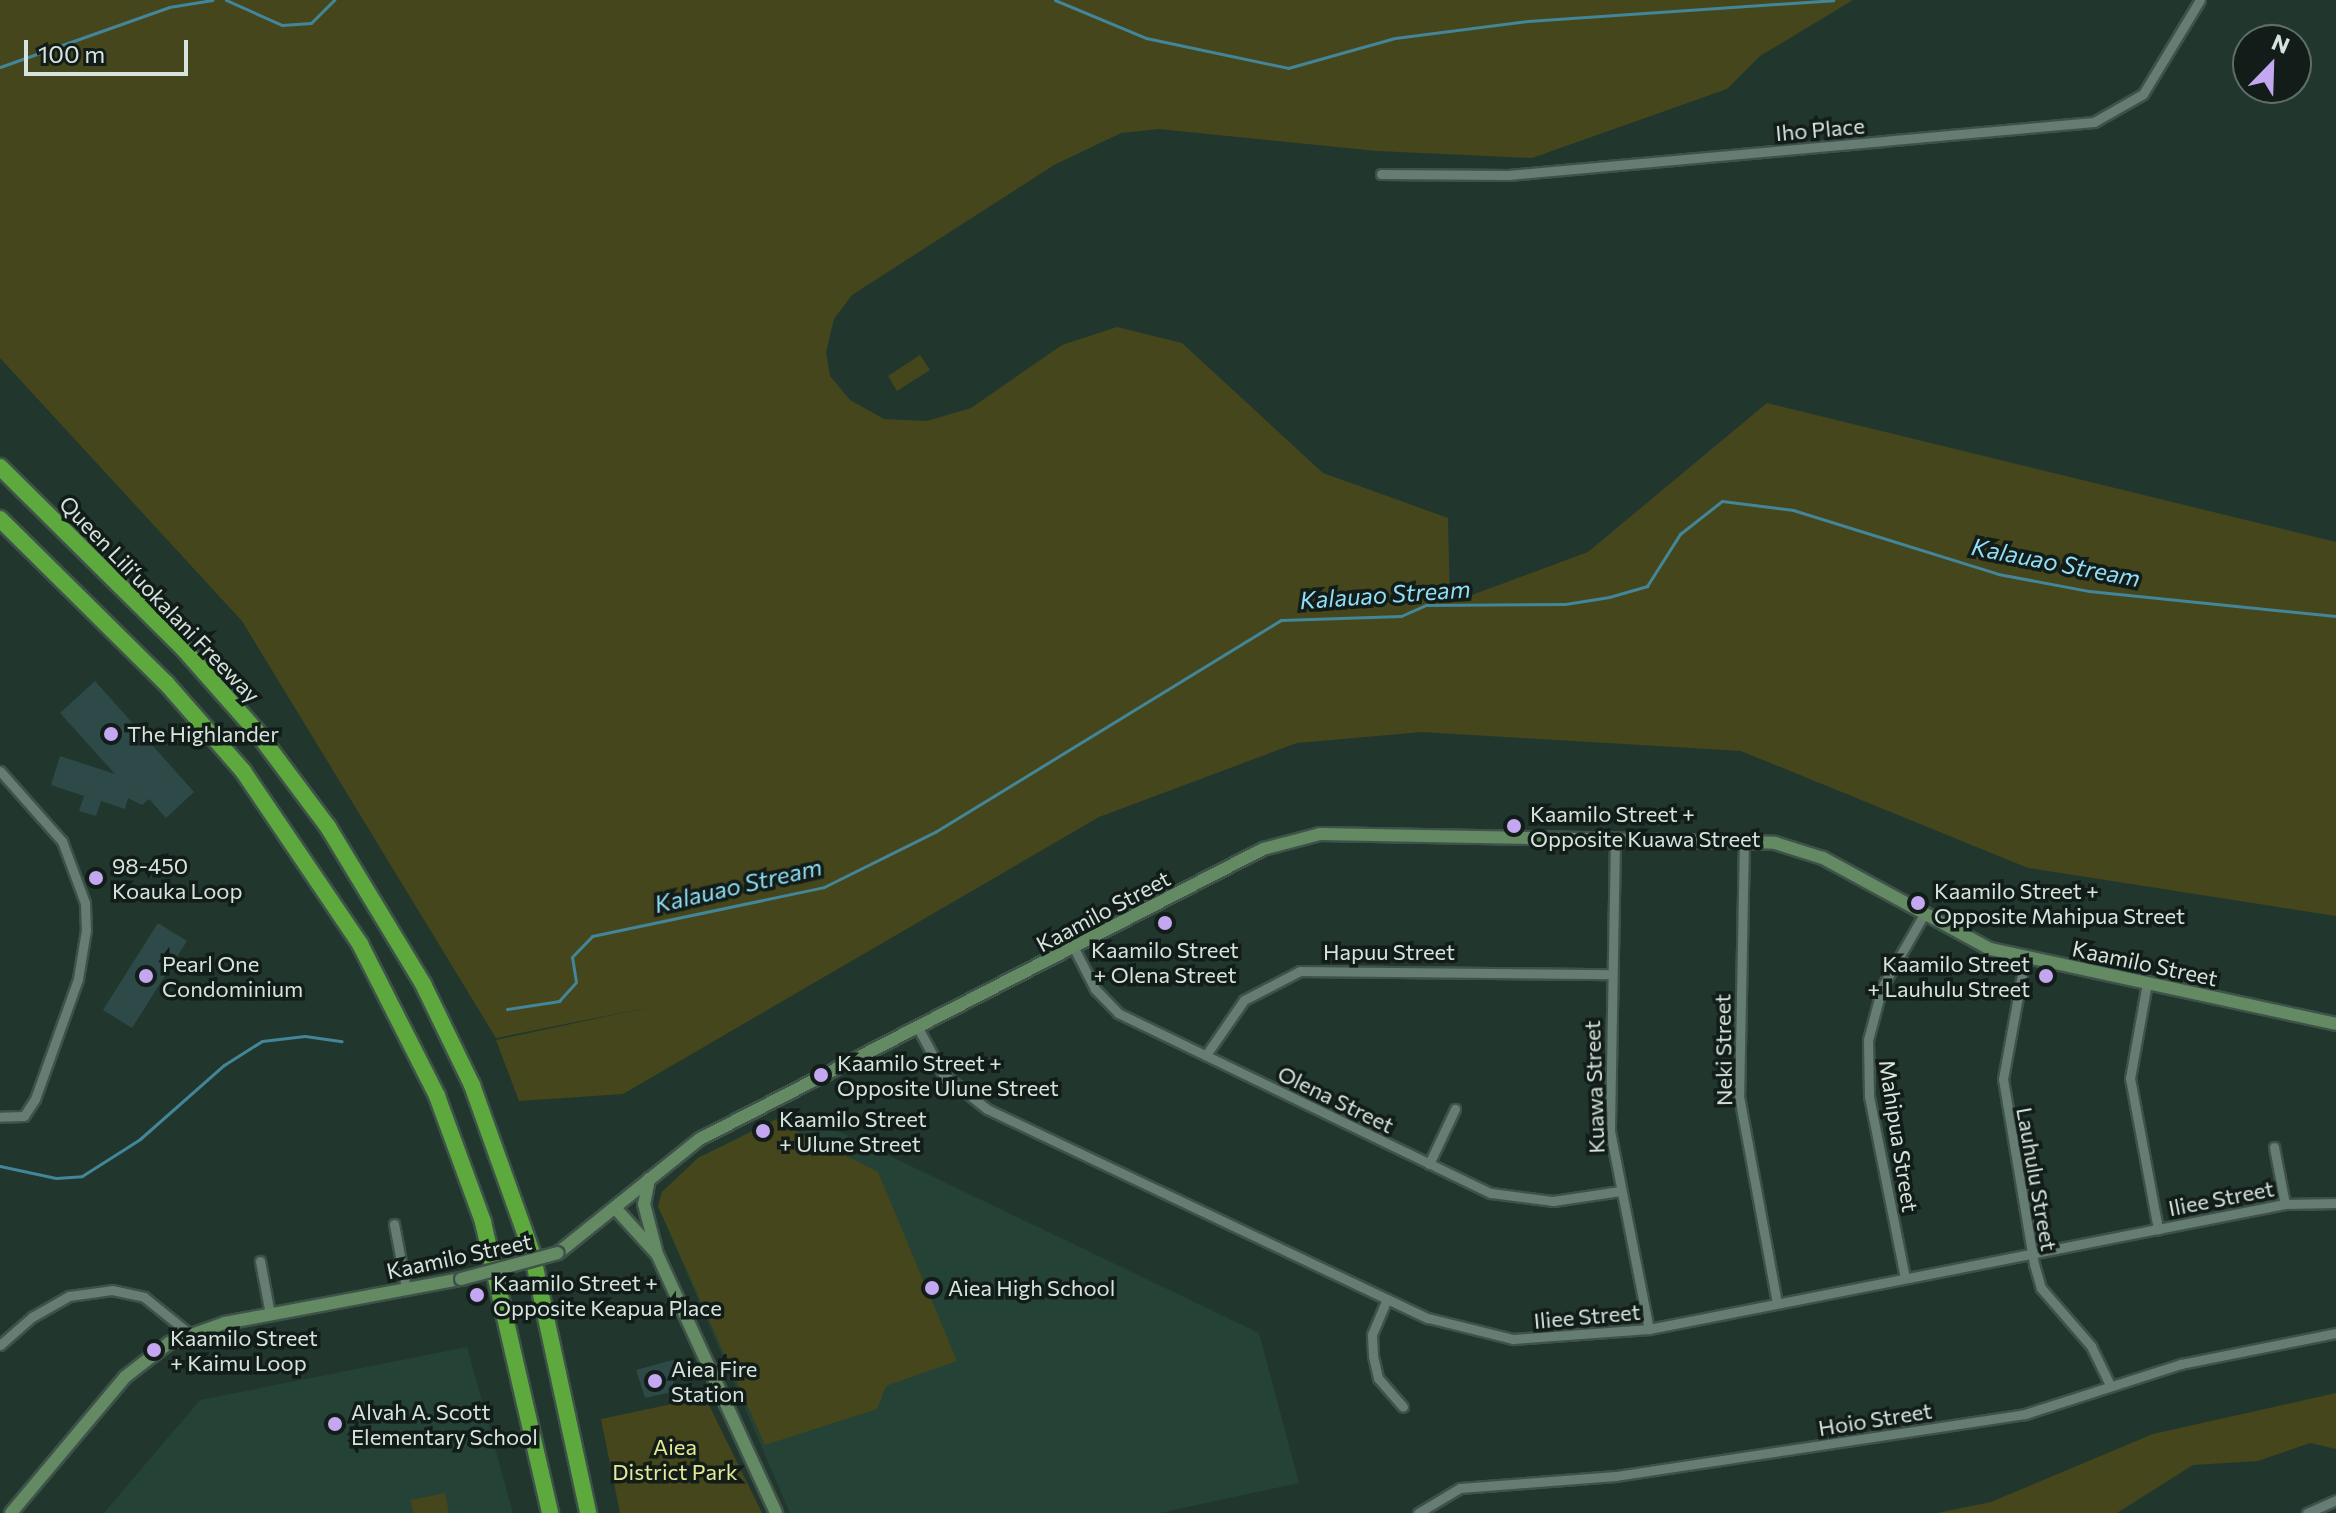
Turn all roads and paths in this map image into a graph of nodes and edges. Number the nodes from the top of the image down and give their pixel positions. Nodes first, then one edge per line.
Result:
1 (2200, 0) edge
2 (1381, 174) dead end
3 (0, 467) edge
4 (0, 519) edge
5 (0, 771) edge
6 (1615, 840) junction
7 (1744, 841) junction
8 (1923, 916) junction
9 (1075, 950) junction
10 (2025, 958) junction
11 (1609, 974) junction
12 (2147, 983) junction
13 (2336, 1024) edge
14 (918, 1028) junction
15 (1206, 1055) junction
16 (1455, 1109) dead end
17 (0, 1117) edge
18 (2274, 1147) dead end
19 (1429, 1164) junction
20 (652, 1172) junction
21 (1620, 1191) junction
22 (2336, 1203) edge
23 (2285, 1204) junction
24 (616, 1209) junction
25 (394, 1224) dead end
26 (2158, 1229) junction
27 (657, 1254) junction
28 (2033, 1254) junction
29 (260, 1261) dead end
30 (1905, 1278) junction
31 (406, 1288) junction
32 (1387, 1299) junction
33 (1777, 1304) junction
34 (270, 1314) junction
35 (1649, 1329) junction
36 (2336, 1333) edge
37 (190, 1334) junction
38 (0, 1345) edge
39 (2110, 1385) junction
40 (1403, 1407) dead end
41 (2336, 1500) edge
42 (11, 1513) edge
43 (550, 1513) edge
44 (588, 1513) edge
45 (776, 1513) edge
46 (1418, 1513) edge
47 (2307, 1513) edge

1 - 2 street, Iho Place
3 - 44 highway, Queen Liliʻuokalani Freeway
4 - 43 highway
5 - 17 street
6 - 7 street, Kaamilo Street
6 - 9 street, Kaamilo Street
6 - 11 street, Kuawa Street
7 - 8 street, Kaamilo Street
7 - 33 street, Neki Street
8 - 10 street, Kaamilo Street
8 - 30 street, Mahipua Street
9 - 14 street, Kaamilo Street
9 - 15 street, Olena Street
10 - 12 street, Kaamilo Street
10 - 28 street, Lauhulu Street
11 - 15 street, Hapuu Street
11 - 21 street, Kuawa Street
12 - 13 street, Kaamilo Street
12 - 26 street
14 - 20 street, Kaamilo Street
14 - 32 street, Iliee Street
15 - 19 street, Olena Street
16 - 19 street
18 - 23 street
19 - 21 street, Olena Street
20 - 24 street, Kaamilo Street
20 - 27 street
21 - 35 street, Kuawa Street
22 - 23 street, Iliee Street
23 - 26 street, Iliee Street
24 - 27 street
24 - 31 street, Kaamilo Street, bridge
25 - 31 street
26 - 28 street, Iliee Street
27 - 45 street
28 - 30 street, Iliee Street
28 - 39 street, Lauhulu Street
29 - 34 street
30 - 33 street, Iliee Street
31 - 34 street, Kaamilo Street
32 - 35 street, Iliee Street
32 - 40 street
33 - 35 street, Iliee Street
34 - 37 street, Kaamilo Street
36 - 39 street, Hoio Street
37 - 38 street
37 - 42 street, Kaamilo Street
39 - 46 street, Hoio Street
41 - 47 street

